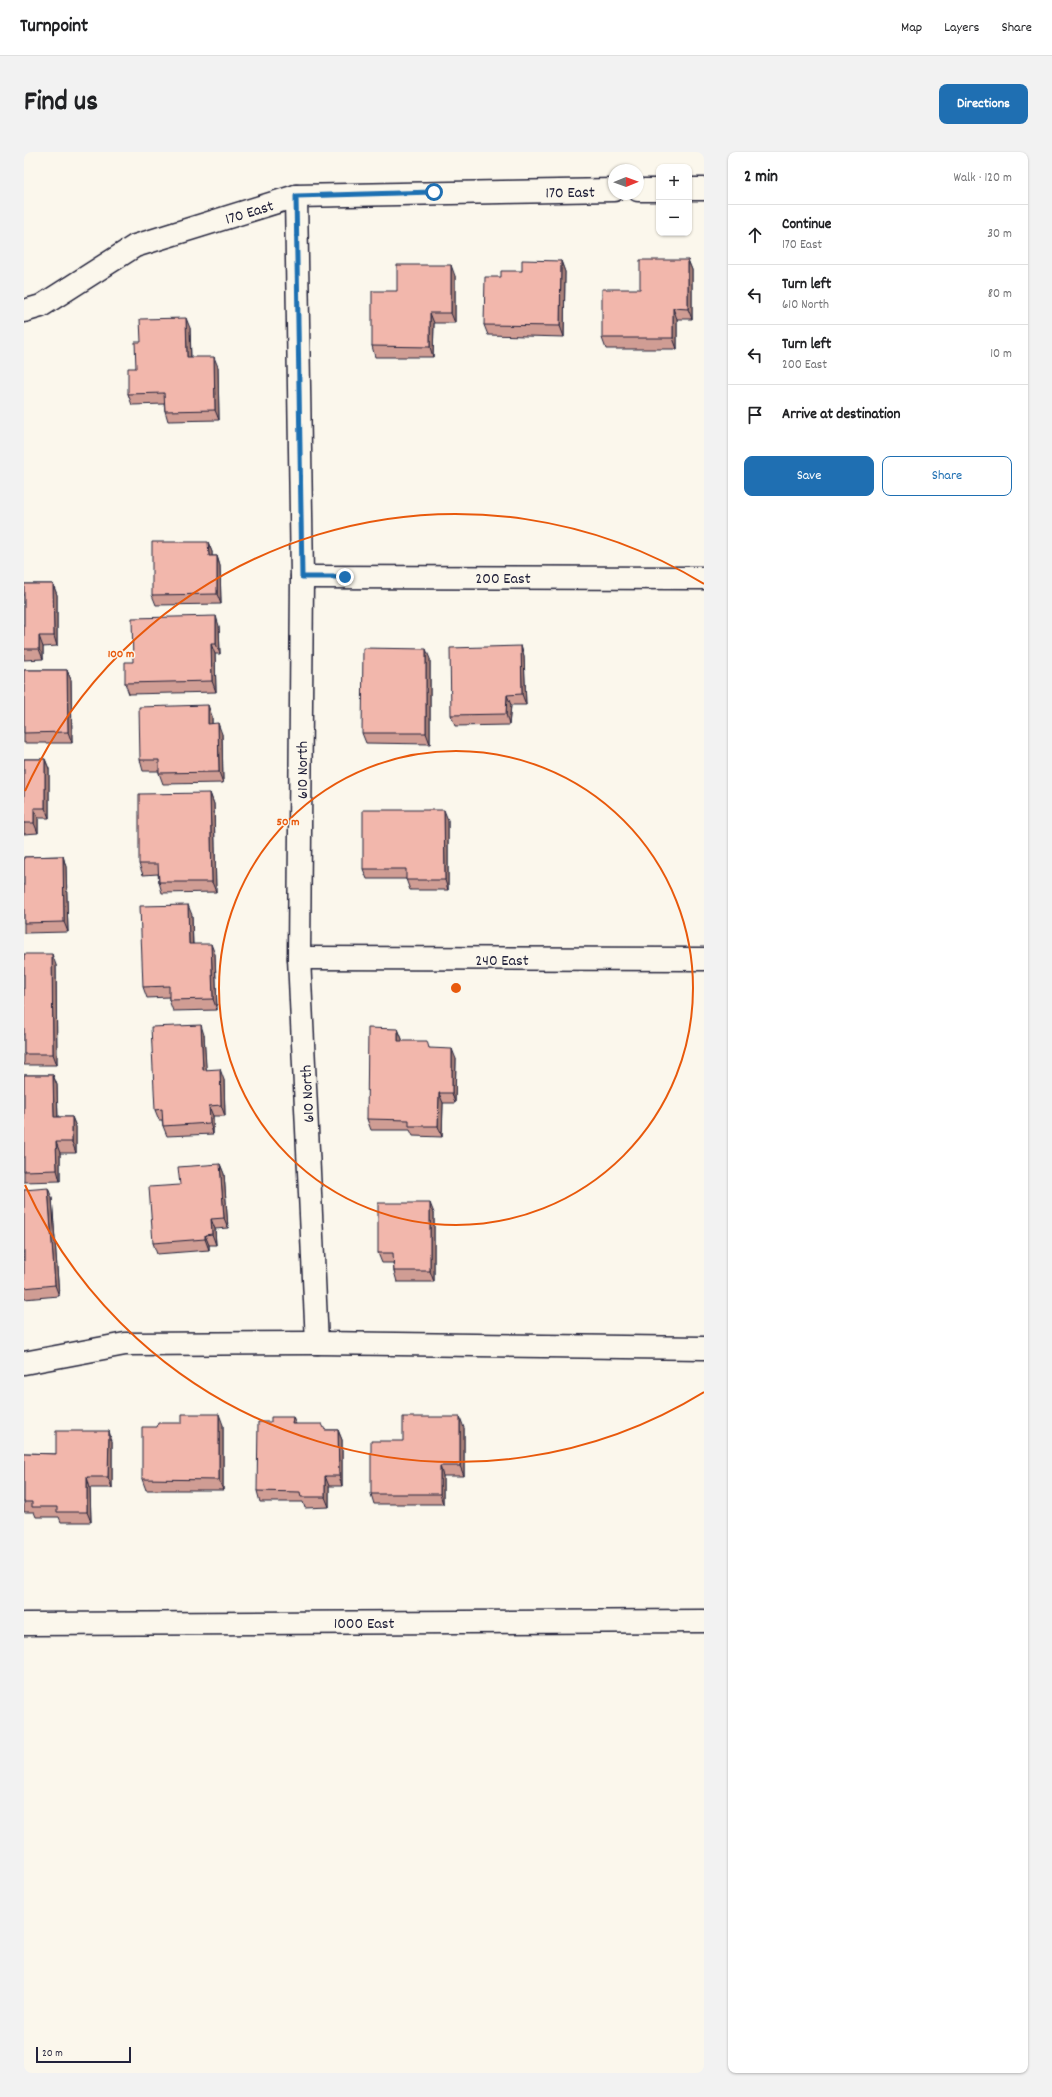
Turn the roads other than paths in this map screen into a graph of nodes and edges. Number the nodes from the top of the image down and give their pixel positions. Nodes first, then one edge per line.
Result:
1 (692, 189) edge
2 (704, 189) edge
3 (608, 190) edge
4 (644, 190) edge
5 (656, 190) edge
6 (296, 196) junction
7 (24, 310) edge
8 (302, 577) junction
9 (704, 578) edge
10 (299, 958) junction
11 (704, 959) edge
12 (317, 1343) junction
13 (704, 1348) edge
14 (24, 1363) edge
15 (704, 1621) edge
16 (24, 1624) edge

1 - 2 street
3 - 6 street, 170 East
4 - 5 street
6 - 7 street, 170 East
6 - 8 street, 610 North
8 - 9 street, 200 East
8 - 10 street, 610 North
10 - 11 street, 240 East
10 - 12 street, 610 North
12 - 13 street
12 - 14 street
15 - 16 street, 1000 East

